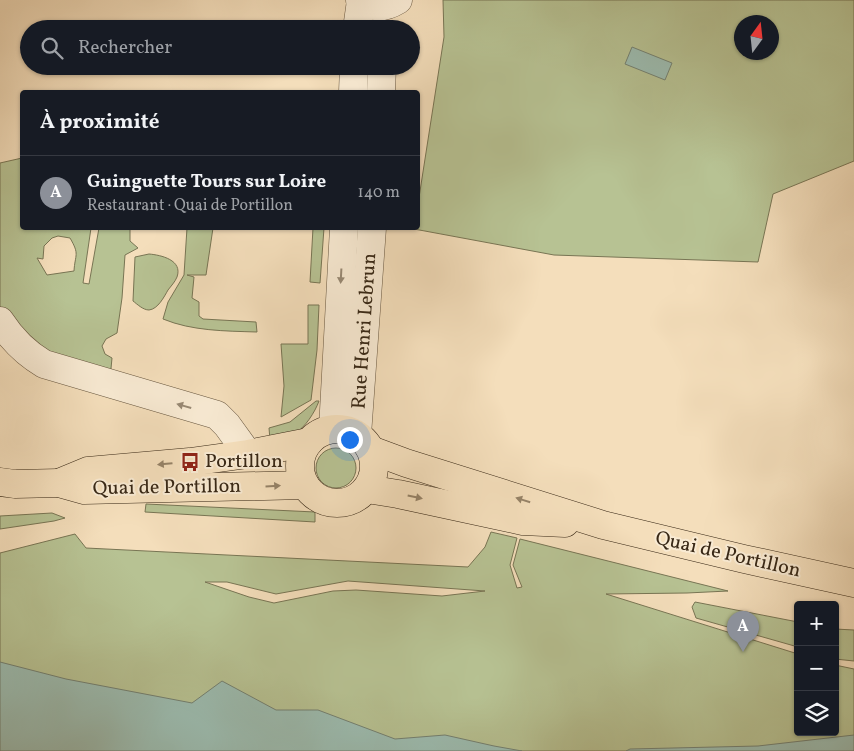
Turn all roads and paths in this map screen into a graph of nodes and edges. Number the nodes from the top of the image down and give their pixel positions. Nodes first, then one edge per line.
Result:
1 (361, 1) edge
2 (391, 11) edge
3 (359, 20) edge
4 (353, 75) edge
5 (382, 75) edge
6 (352, 90) edge
7 (381, 90) edge
8 (344, 230) edge
9 (372, 230) edge
10 (0, 321) edge
11 (354, 438) junction
12 (309, 442) junction
13 (248, 454) junction
14 (305, 485) junction
15 (5, 487) edge
16 (72, 487) junction
17 (367, 489) junction
18 (603, 525) junction
19 (854, 583) edge

1 - 2 street
1 - 3 street
4 - 6 street
5 - 7 street
8 -> 11 street, Rue Henri Lebrun
9 - 11 street, Rue Henri Lebrun
13 -> 10 street
11 - 12 main road
11 - 17 main road
18 -> 11 main road, Quai de Portillon
12 - 13 main road, Quai de Portillon
12 - 14 main road
13 -> 16 main road, Quai de Portillon
16 -> 14 main road, Quai de Portillon
14 - 17 main road
15 - 16 main road, Quai de Portillon
17 -> 18 main road, Quai de Portillon
18 - 19 main road, Quai de Portillon

